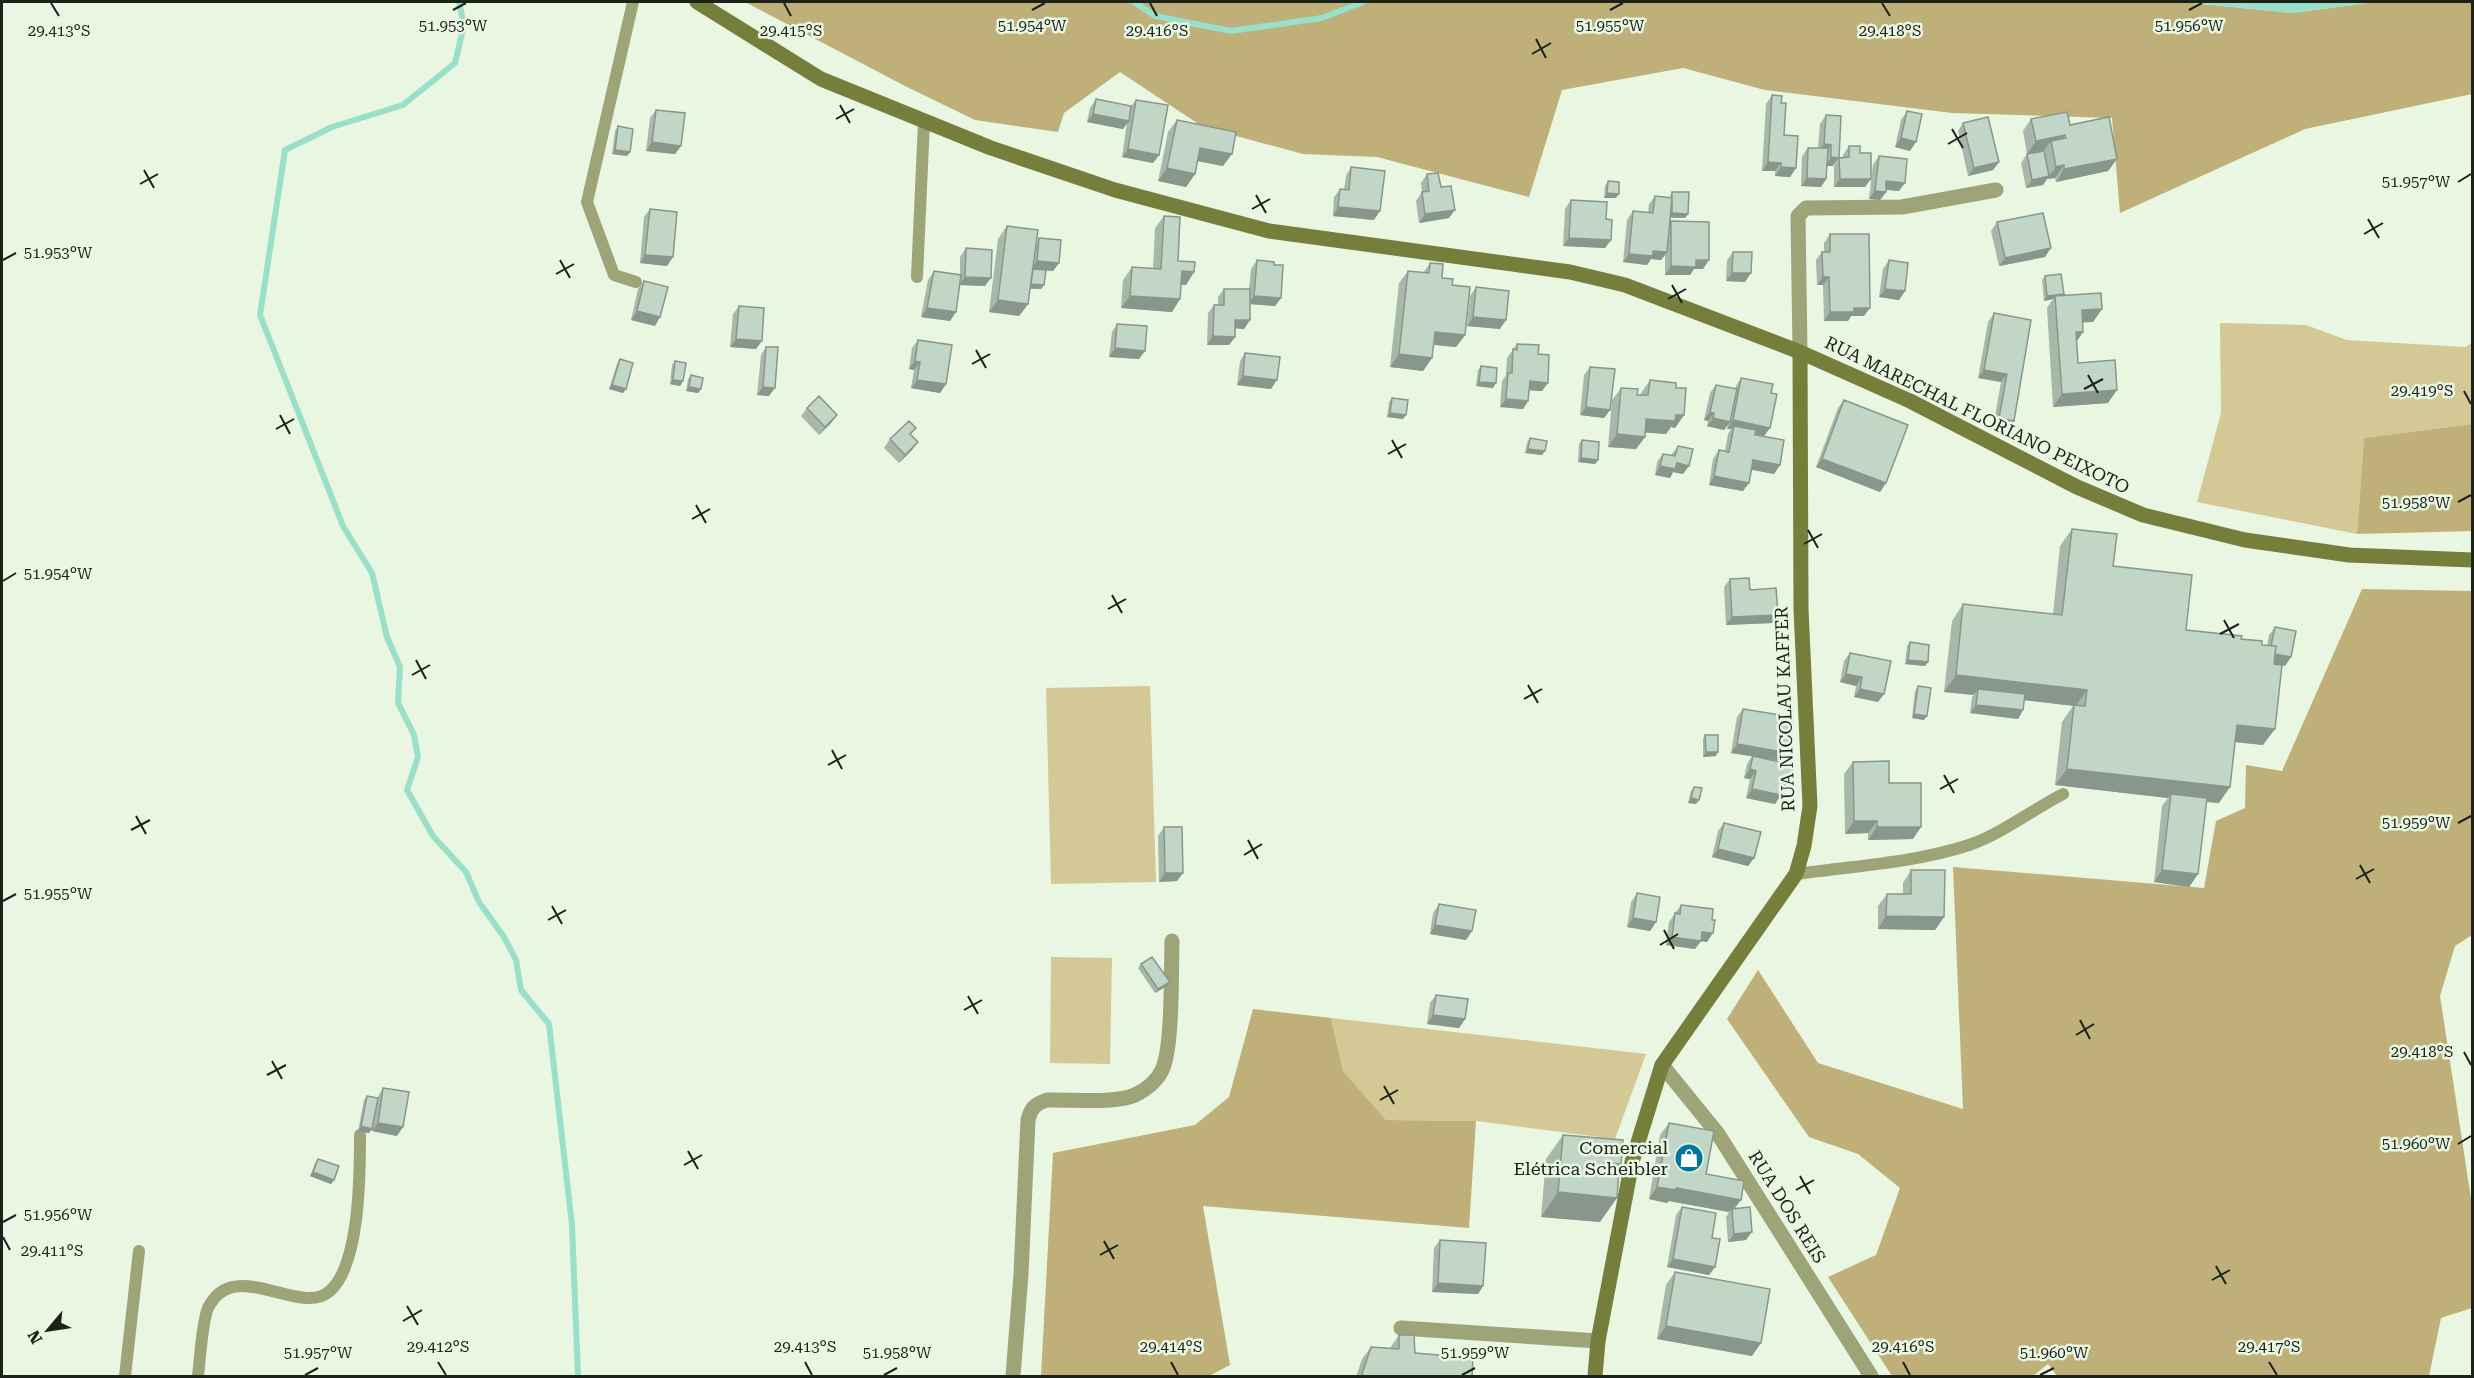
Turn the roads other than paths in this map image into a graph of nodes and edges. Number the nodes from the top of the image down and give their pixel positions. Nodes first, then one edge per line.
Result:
1 (633, 2) edge
2 (697, 2) edge
3 (924, 122) junction
4 (1996, 190) dead end
5 (917, 277) dead end
6 (636, 282) dead end
7 (1800, 352) junction
8 (2472, 560) edge
9 (2063, 794) dead end
10 (1796, 874) junction
11 (1172, 941) dead end
12 (1662, 1065) junction
13 (360, 1136) dead end
14 (139, 1251) dead end
15 (1401, 1328) dead end
16 (1598, 1341) junction
17 (125, 1377) edge
18 (198, 1377) edge
19 (1013, 1377) edge
20 (1595, 1377) edge
21 (1871, 1377) edge

1 - 6 lane
2 - 3 main road, RUA MARECHAL FLORIANO PEIXOTO
3 - 5 lane
3 - 7 main road, RUA MARECHAL FLORIANO PEIXOTO
4 - 7 street, RUA NICOLAU KAFFER
7 - 8 main road, RUA MARECHAL FLORIANO PEIXOTO
7 - 10 main road, RUA NICOLAU KAFFER
9 - 10 lane
10 - 12 main road, RUA NICOLAU KAFFER
11 - 19 street
12 - 16 main road, RUA NICOLAU KAFFER
12 - 21 street, RUA DOS REIS
13 - 18 lane
14 - 17 lane
15 - 16 street
16 - 20 main road, RUA NICOLAU KAFFER

